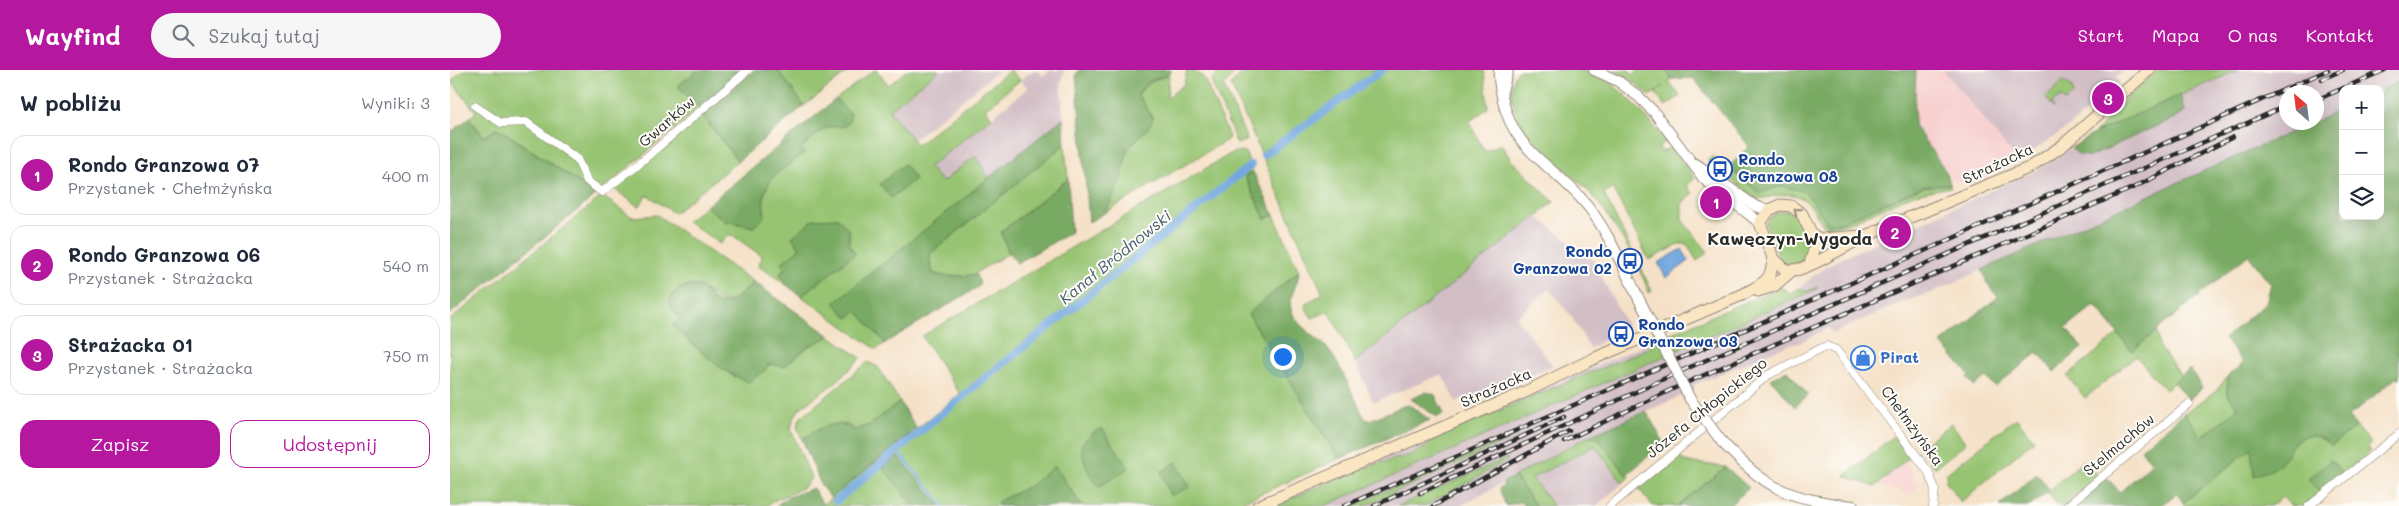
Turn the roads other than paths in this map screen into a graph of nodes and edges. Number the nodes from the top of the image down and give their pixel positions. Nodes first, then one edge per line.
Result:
1 (748, 70) edge
2 (1499, 70) edge
3 (1508, 70) edge
4 (1594, 70) edge
5 (2148, 70) edge
6 (1501, 94) junction
7 (475, 106) dead end
8 (1691, 160) junction
9 (1769, 210) junction
10 (1760, 223) junction
11 (1814, 236) junction
12 (1865, 236) junction
13 (1773, 258) junction
14 (1810, 264) junction
15 (1790, 272) junction
16 (1744, 294) junction
17 (1830, 347) joint
18 (2189, 404) dead end
19 (2399, 434) edge
20 (1258, 506) edge
21 (1610, 506) edge
22 (1853, 506) edge
23 (1933, 506) edge
24 (2066, 506) edge
25 (2309, 506) edge

1 - 7 street, Gwarków
2 - 6 street
3 - 6 street
4 - 8 street
5 - 12 main road, Strażacka
6 - 22 street, bridge
8 - 9 street
8 - 10 street
9 - 10 main road
11 -> 9 main road
10 - 13 main road
11 - 12 main road, Strażacka
11 - 14 main road
12 - 14 main road, Strażacka
13 - 15 main road
13 - 16 main road, Strażacka
14 - 15 main road
15 - 16 main road, Strażacka
16 - 20 main road, Strażacka
17 - 21 street, Józefa Chłopickiego
17 - 23 street, Chełmżyńska
18 - 24 street, Stelmachów
19 - 25 street

